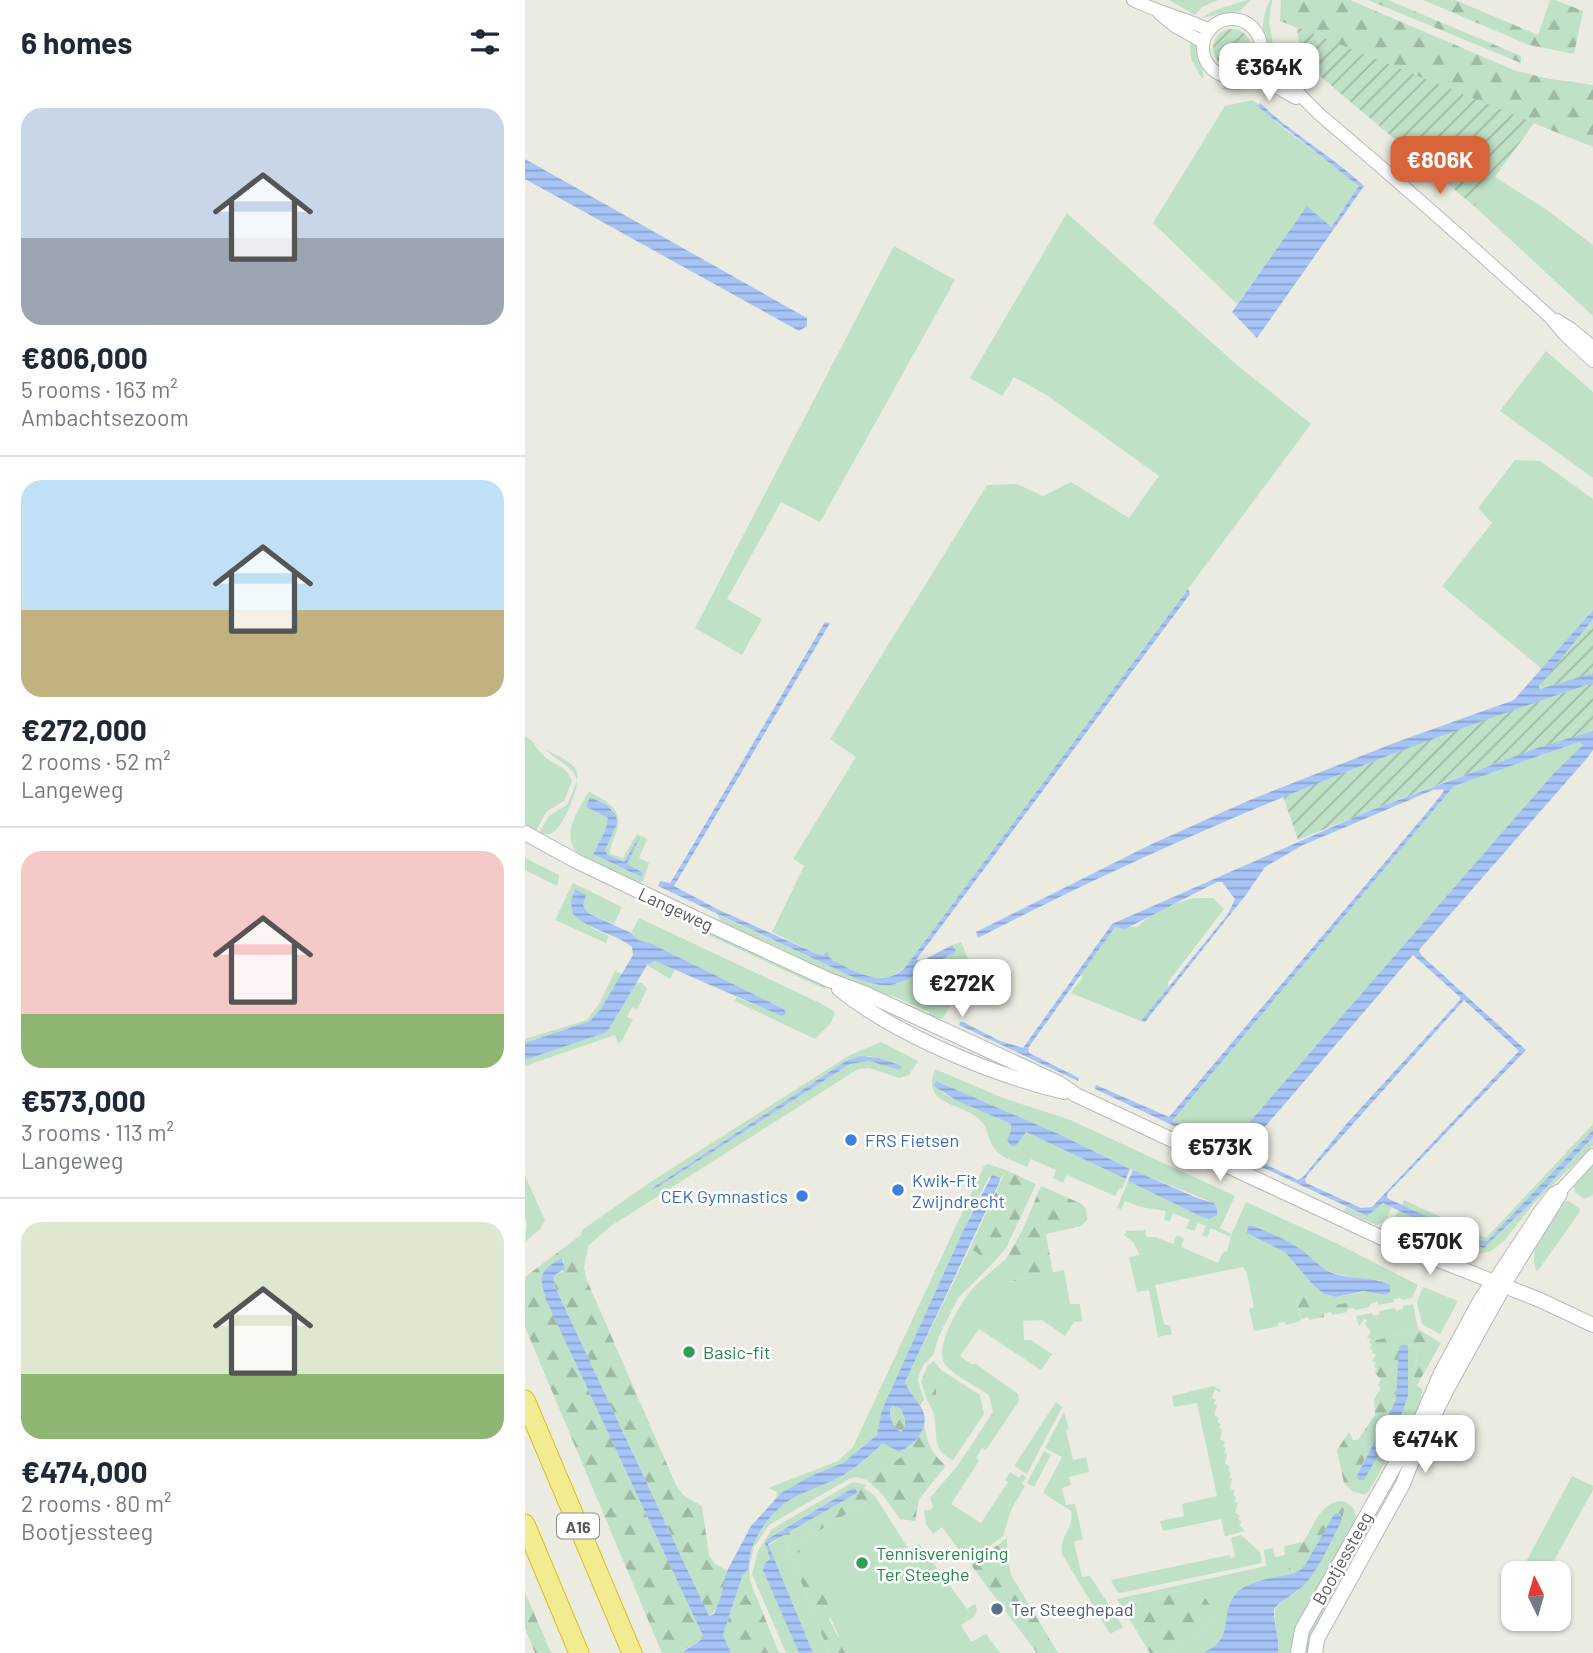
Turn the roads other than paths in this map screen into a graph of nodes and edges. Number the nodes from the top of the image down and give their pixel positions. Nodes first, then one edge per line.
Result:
1 (1133, 0) edge
2 (1159, 12) junction
3 (1209, 30) junction
4 (1203, 42) junction
5 (1259, 60) junction
6 (1249, 72) junction
7 (1305, 103) junction
8 (1550, 317) junction
9 (1593, 347) edge
10 (1593, 361) edge
11 (525, 833) edge
12 (1593, 1155) edge
13 (1499, 1284) junction
14 (1593, 1325) edge
15 (525, 1400) edge
16 (525, 1524) edge
17 (579, 1653) edge
18 (632, 1653) edge
19 (1298, 1653) edge
20 (1315, 1653) edge

1 - 2 street
2 - 3 street
2 - 4 street
3 - 4 street
3 - 5 street
4 - 6 street
5 - 6 street
5 - 7 street
6 - 7 street
7 - 8 street
8 - 9 street
8 - 10 street
11 - 13 main road, Langeweg
12 - 13 street
13 - 14 main road, Langeweg
13 - 19 main road, Bootjessteeg
13 - 20 main road, Bootjessteeg
15 - 18 highway, A16
16 - 17 highway, A16

